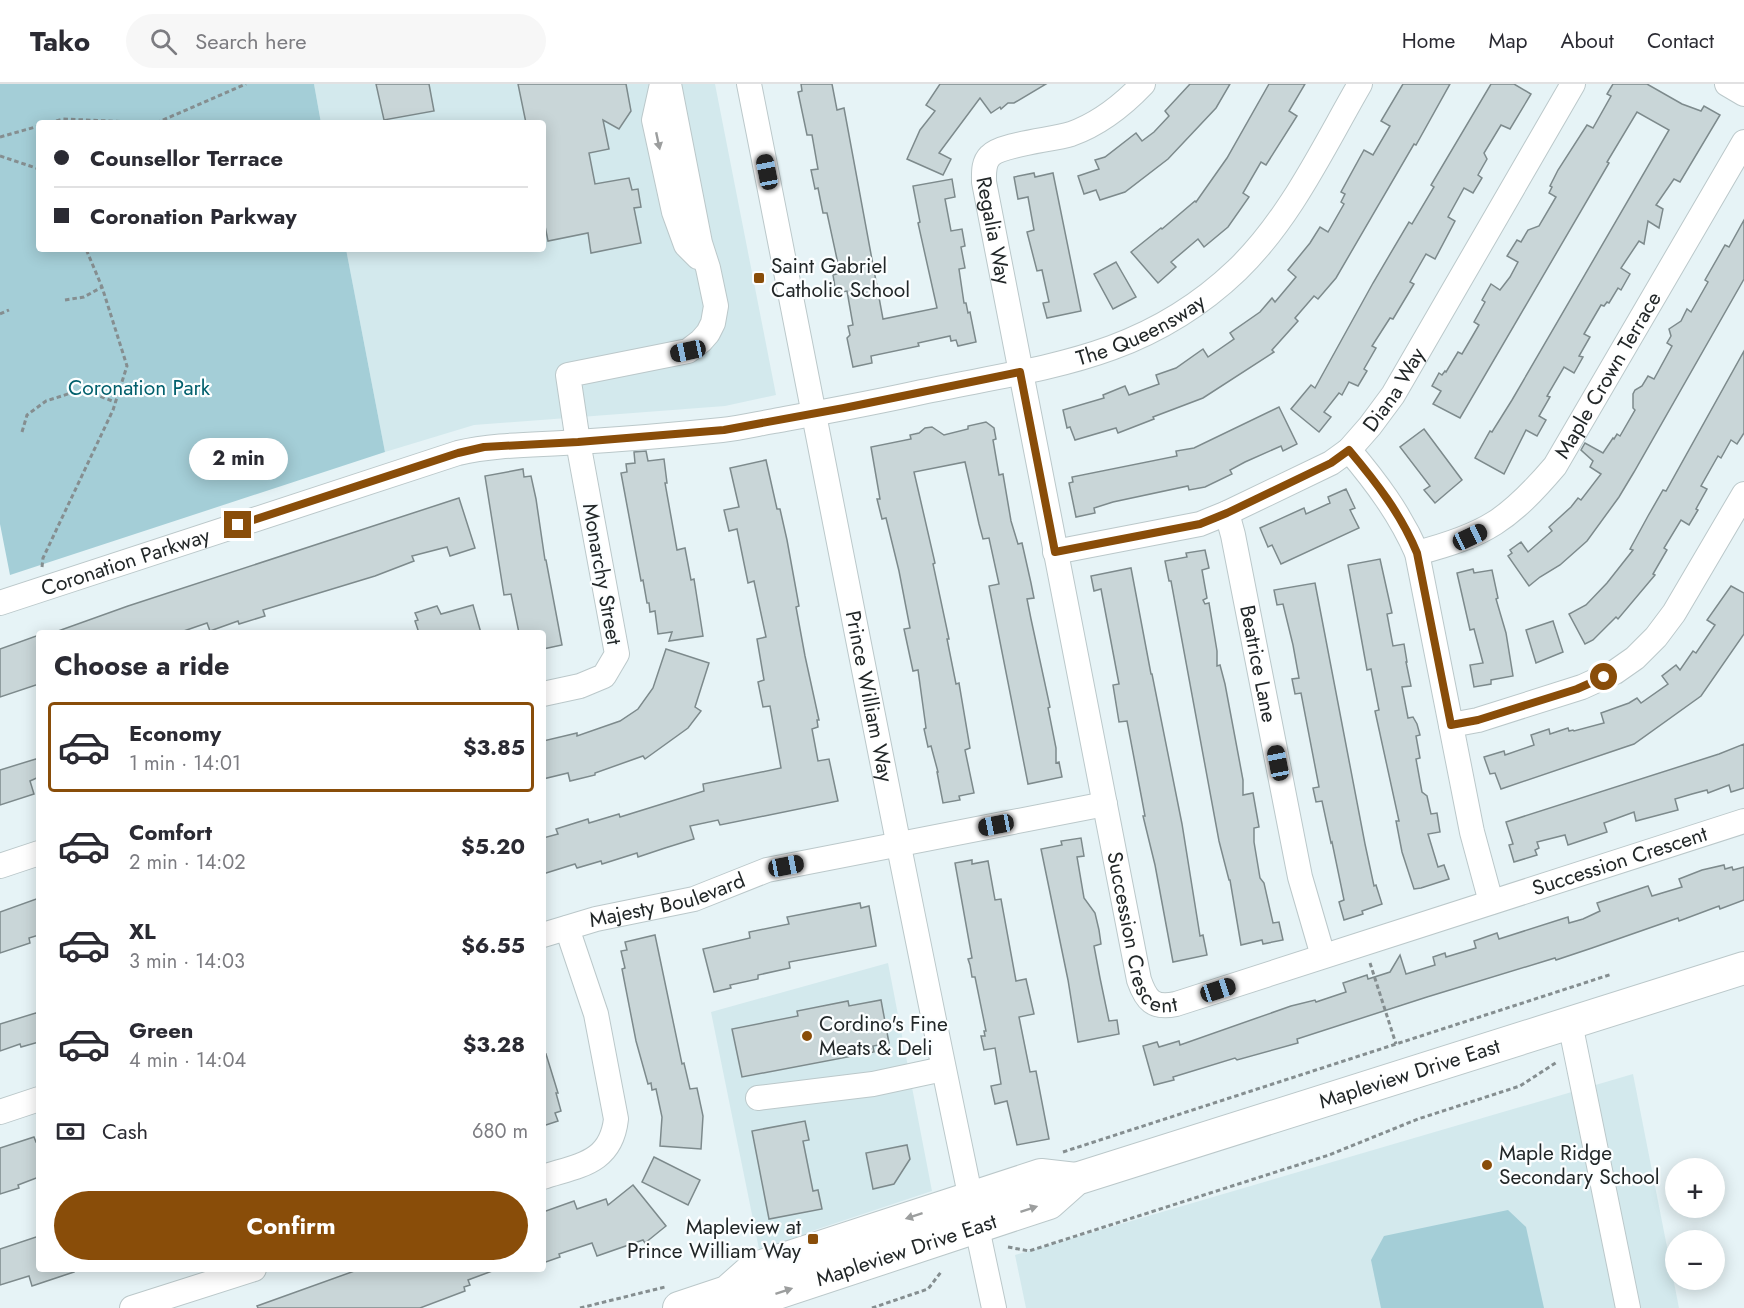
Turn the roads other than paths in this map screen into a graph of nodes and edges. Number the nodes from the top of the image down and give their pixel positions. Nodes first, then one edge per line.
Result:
1 (662, 84) edge
2 (669, 84) edge
3 (750, 84) edge
4 (1143, 84) edge
5 (1360, 84) edge
6 (1573, 84) edge
7 (1727, 84) edge
8 (1744, 94) edge
9 (1744, 142) edge
10 (708, 268) junction
11 (1020, 372) junction
12 (814, 414) junction
13 (578, 442) junction
14 (1349, 450) junction
15 (1744, 494) edge
16 (1227, 513) junction
17 (1055, 552) junction
18 (1417, 553) junction
19 (0, 603) edge
20 (546, 693) edge
21 (1451, 725) junction
22 (1105, 804) junction
23 (1744, 821) edge
24 (898, 844) junction
25 (36, 854) edge
26 (0, 866) edge
27 (1491, 902) junction
28 (567, 928) junction
29 (546, 934) edge
30 (1323, 956) junction
31 (1744, 968) edge
32 (1573, 1038) junction
33 (943, 1069) junction
34 (758, 1098) dead end
35 (36, 1100) edge
36 (0, 1112) edge
37 (546, 1176) edge
38 (973, 1212) junction
39 (245, 1272) edge
40 (132, 1308) edge
41 (679, 1308) edge
42 (994, 1308) edge
43 (1628, 1308) edge

1 -> 10 street
2 - 10 street
3 - 12 street, Prince William Way
4 - 11 street, Regalia Way
5 - 11 street, The Queensway
6 - 14 street, Diana Way
7 - 8 street
9 - 18 street, Maple Crown Terrace
10 - 13 street, Monarchy Street
11 - 12 street, The Queensway
11 - 17 street, Succession Crescent
12 - 13 street, Coronation Parkway
12 - 24 street, Prince William Way
13 - 19 street, Coronation Parkway
13 - 20 street, Monarchy Street
14 - 16 street, Diana Way
14 - 18 street
15 - 21 street
16 - 17 street, Diana Way
16 - 30 street, Beatrice Lane
17 - 22 street, Succession Crescent
18 - 21 street
21 - 27 street
22 - 24 street, Majesty Boulevard
22 - 30 street, Succession Crescent
23 - 27 street, Succession Crescent
24 - 28 street, Majesty Boulevard
24 - 33 street, Prince William Way
25 - 26 street
27 - 30 street, Succession Crescent
28 - 29 street, Majesty Boulevard
28 - 37 street
31 - 32 main road, Mapleview Drive East
32 - 38 main road, Mapleview Drive East
32 - 43 street
33 - 34 street
33 - 38 street, Prince William Way
35 - 36 street
38 - 41 main road, Mapleview Drive East
38 - 42 street, Prince William Way
39 - 40 street

